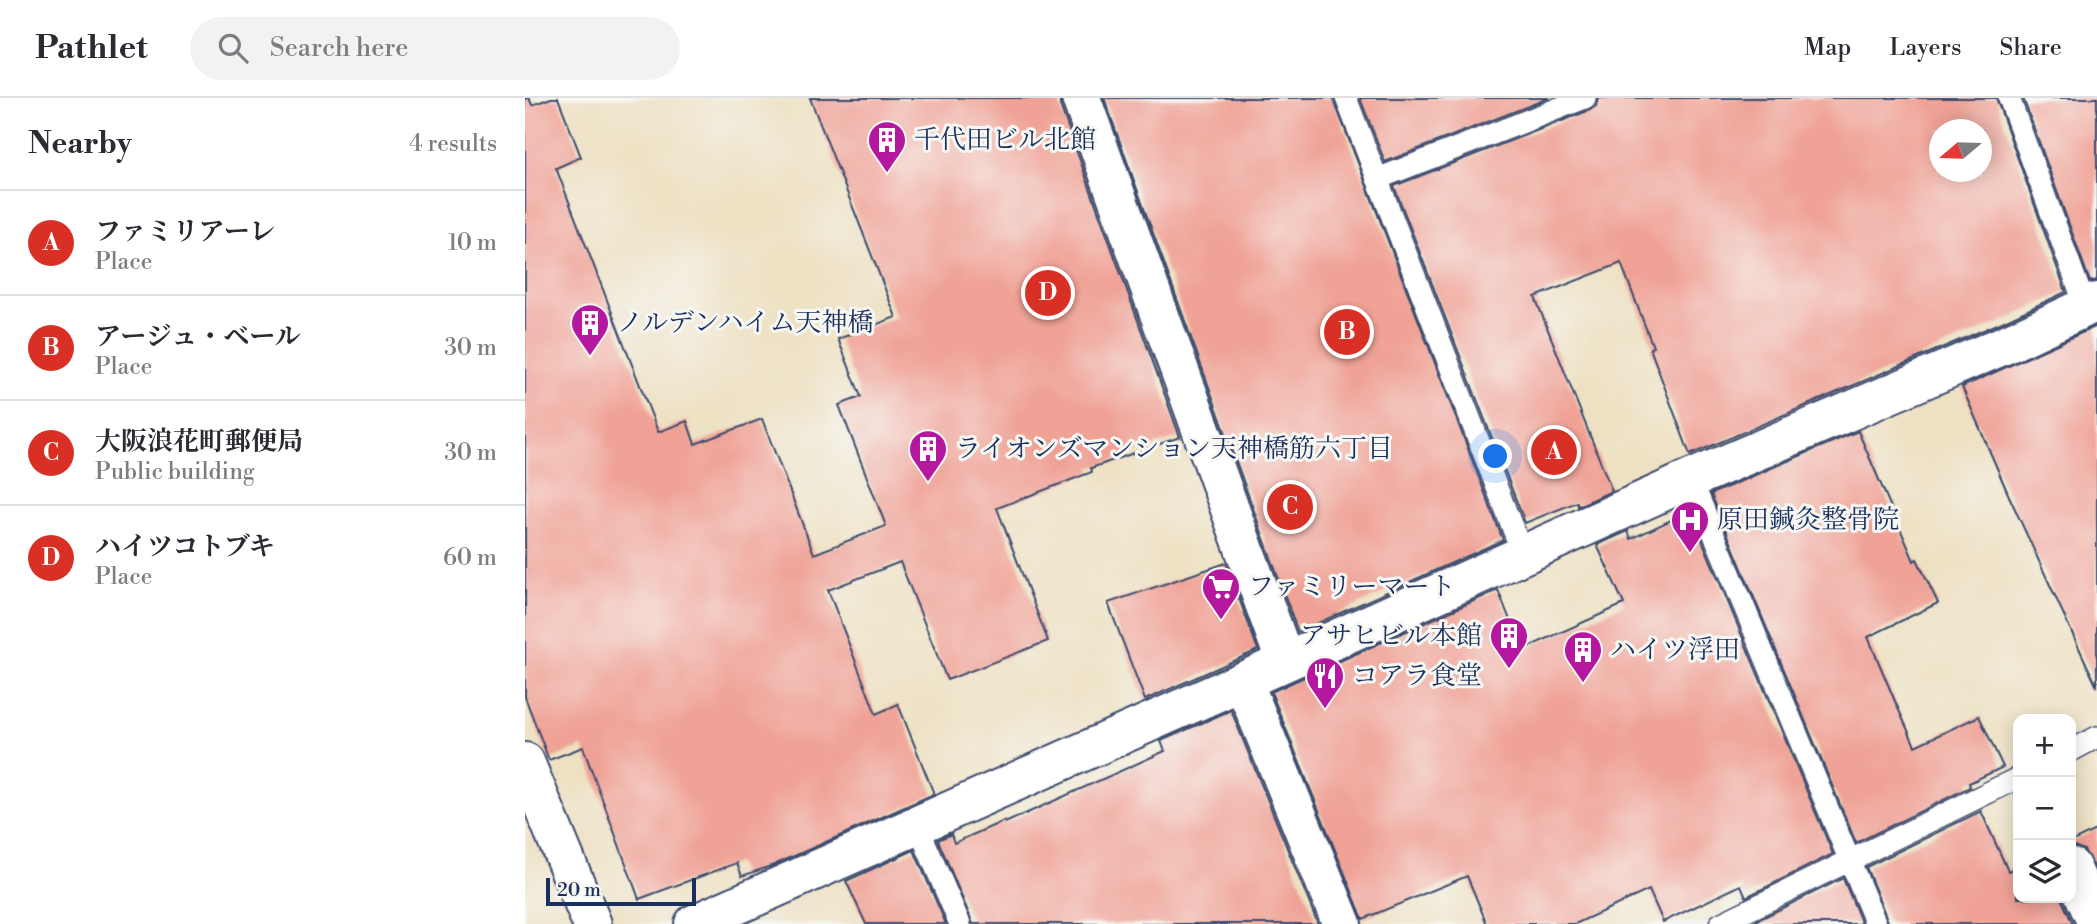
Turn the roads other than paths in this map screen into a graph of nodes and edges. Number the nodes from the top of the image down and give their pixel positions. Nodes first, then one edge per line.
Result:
1 (1081, 98) edge
2 (1346, 98) edge
3 (1585, 98) edge
4 (2008, 98) edge
5 (1377, 179) junction
6 (2091, 305) edge
7 (1691, 479) junction
8 (1523, 555) junction
9 (1285, 661) junction
10 (1243, 681) junction
11 (2097, 737) edge
12 (2076, 748) edge
13 (525, 762) edge
14 (2013, 780) edge
15 (917, 824) junction
16 (1849, 861) junction
17 (2076, 878) edge
18 (2097, 923) edge
19 (592, 924) edge
20 (694, 924) edge
21 (960, 924) edge
22 (1342, 924) edge
23 (1720, 924) edge
24 (1876, 924) edge

1 - 9 street
2 - 5 lane
3 - 5 lane
4 - 6 lane
5 - 8 lane
6 - 7 street
7 - 8 street
7 - 16 lane
8 - 9 street
9 - 10 street
10 - 15 street
10 - 22 street
11 - 12 lane
13 - 19 street
14 - 16 lane
15 - 20 street
15 - 21 lane
16 - 23 lane
16 - 24 lane
17 - 18 street

